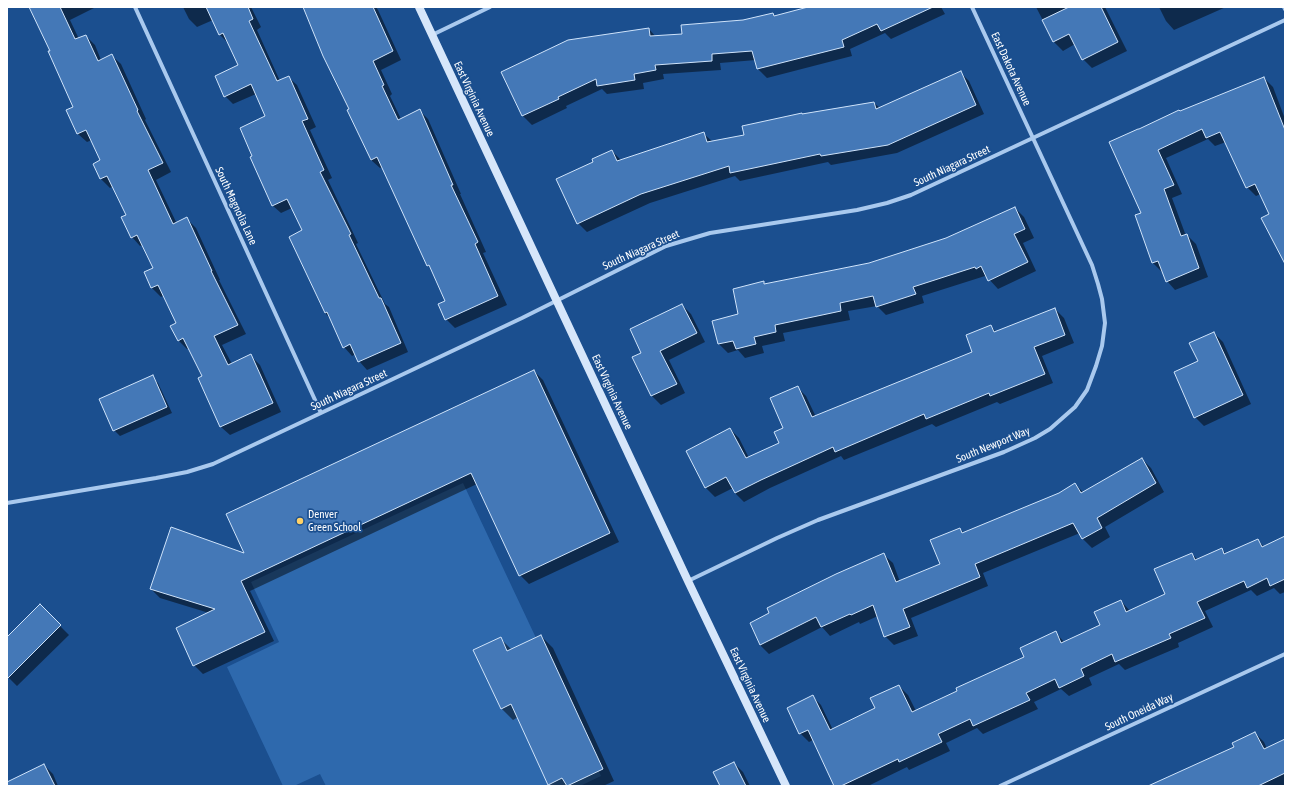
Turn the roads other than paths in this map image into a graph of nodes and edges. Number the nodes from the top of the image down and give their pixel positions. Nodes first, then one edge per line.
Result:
1 (135, 7) edge
2 (419, 7) edge
3 (490, 7) edge
4 (972, 7) edge
5 (1285, 20) edge
6 (432, 35) junction
7 (1034, 139) junction
8 (556, 300) junction
9 (321, 413) junction
10 (7, 503) edge
11 (688, 581) junction
12 (1285, 654) edge
13 (786, 786) edge
14 (1000, 786) edge

1 - 9 street, South Magnolia Lane
2 - 6 street, East Virginia Avenue
3 - 6 street
4 - 7 street, East Dakota Avenue
5 - 7 street, South Niagara Street
6 - 8 street, East Virginia Avenue
7 - 8 street, South Niagara Street
7 - 11 street, South Newport Way
8 - 9 street, South Niagara Street
8 - 11 street, East Virginia Avenue
9 - 10 street, South Niagara Street
11 - 13 street, East Virginia Avenue
12 - 14 street, South Oneida Way

